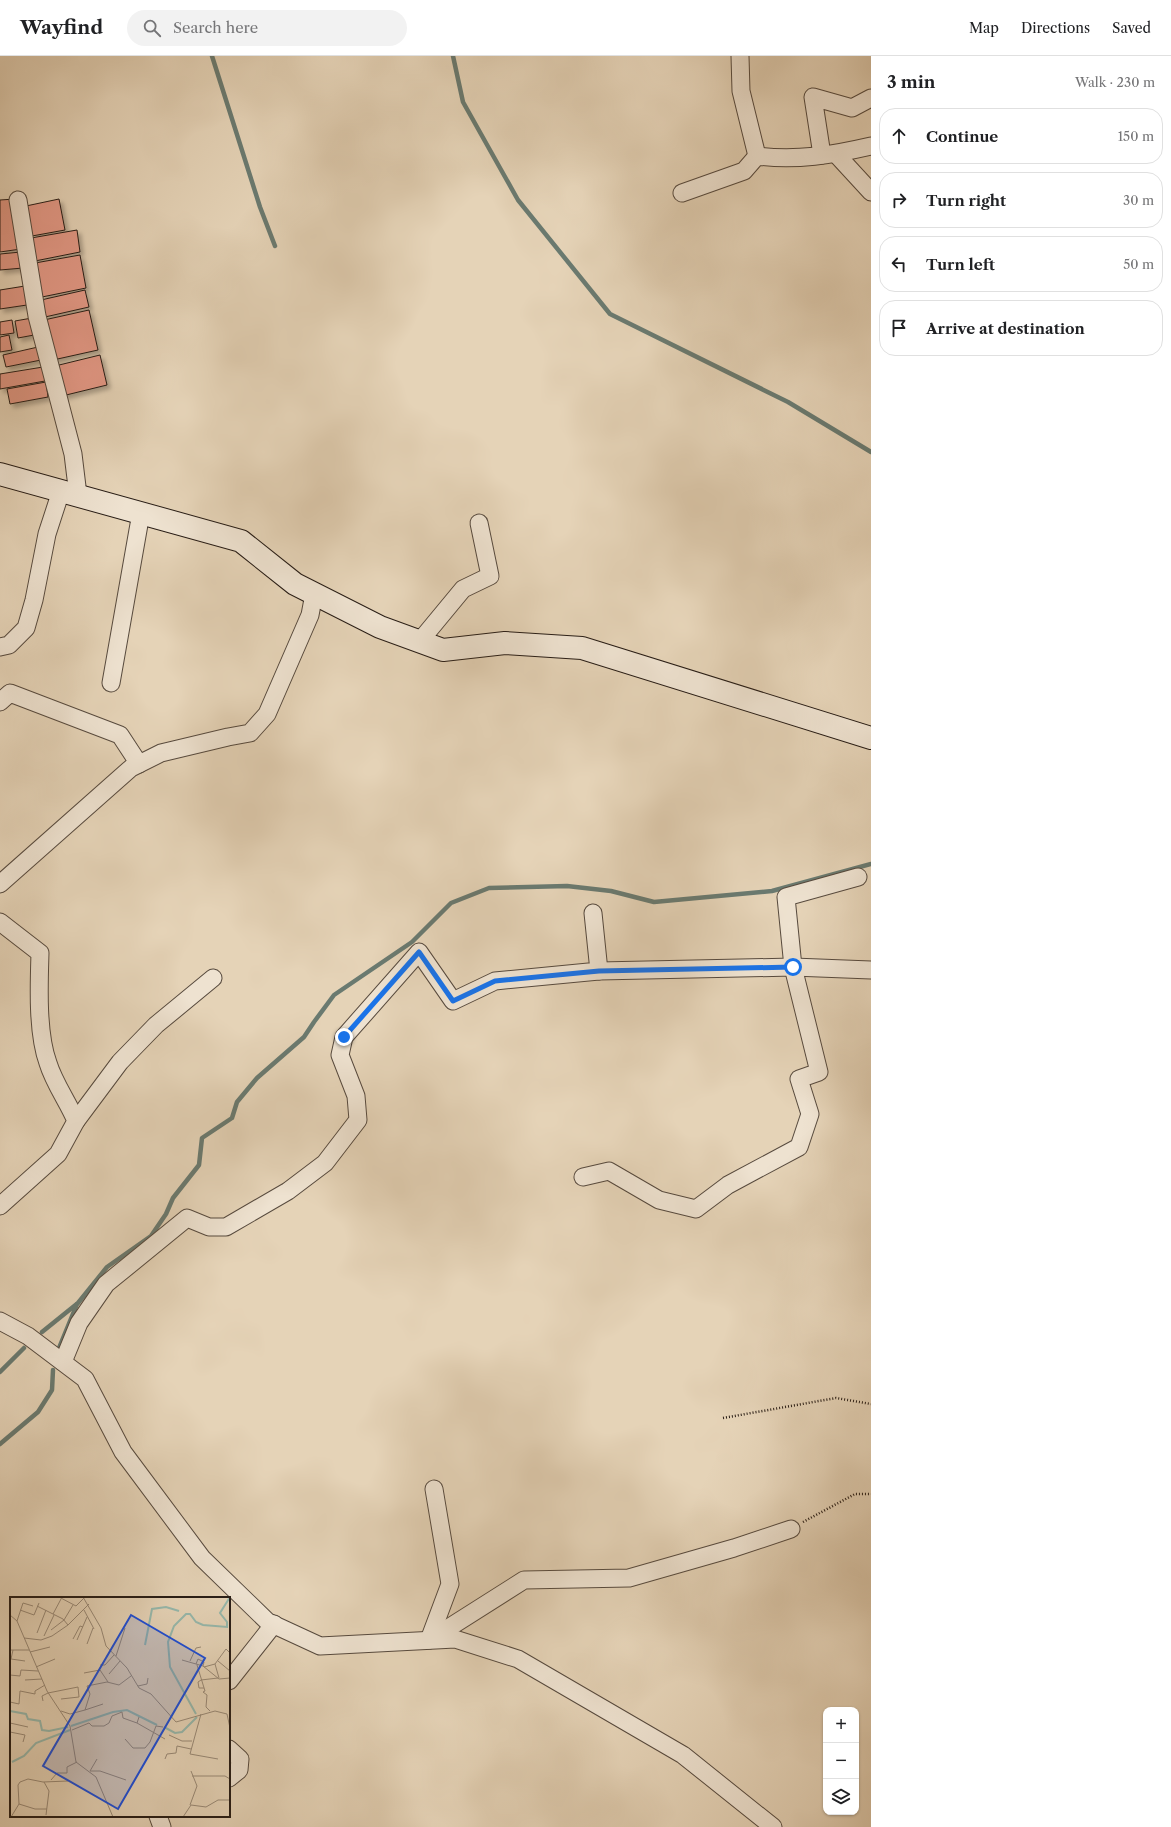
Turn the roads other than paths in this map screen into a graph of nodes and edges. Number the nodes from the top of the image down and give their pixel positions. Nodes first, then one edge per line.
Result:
1 (740, 56) edge
2 (871, 98) edge
3 (871, 146) edge
4 (829, 155) junction
5 (757, 156) junction
6 (871, 192) edge
7 (682, 193) dead end
8 (18, 200) dead end
9 (0, 474) edge
10 (69, 493) junction
11 (141, 513) junction
12 (479, 523) dead end
13 (314, 594) junction
14 (420, 641) junction
15 (0, 648) edge
16 (112, 683) dead end
17 (0, 702) edge
18 (871, 738) edge
19 (139, 764) junction
20 (858, 877) dead end
21 (0, 884) edge
22 (593, 913) dead end
23 (0, 922) edge
24 (793, 967) junction
25 (871, 970) edge
26 (599, 971) junction
27 (213, 978) dead end
28 (76, 1121) junction
29 (583, 1177) dead end
30 (0, 1206) edge
31 (0, 1321) edge
32 (63, 1362) junction
33 (434, 1489) dead end
34 (791, 1529) road end
35 (274, 1624) junction
36 (429, 1640) junction
37 (230, 1680) edge
38 (230, 1750) edge
39 (230, 1777) edge
40 (158, 1817) edge
41 (162, 1827) edge
42 (773, 1827) edge

1 - 5 street
2 - 4 street
3 - 4 street
4 - 5 street
4 - 6 street
5 - 7 street
8 - 10 street
9 - 10 street
10 - 11 street
10 - 15 street
11 - 13 street
11 - 16 street
12 - 14 street
13 - 14 street
13 - 19 street
14 - 18 street
17 - 19 street
19 - 21 street
20 - 24 street
22 - 26 street
23 - 28 street
24 - 25 street
24 - 26 street
24 - 29 street
26 - 32 street
27 - 28 street
28 - 30 street
31 - 32 street
32 - 35 street
33 - 36 street
34 - 36 street
35 - 36 street
35 - 37 street
36 - 42 street
38 - 39 street
40 - 41 street

